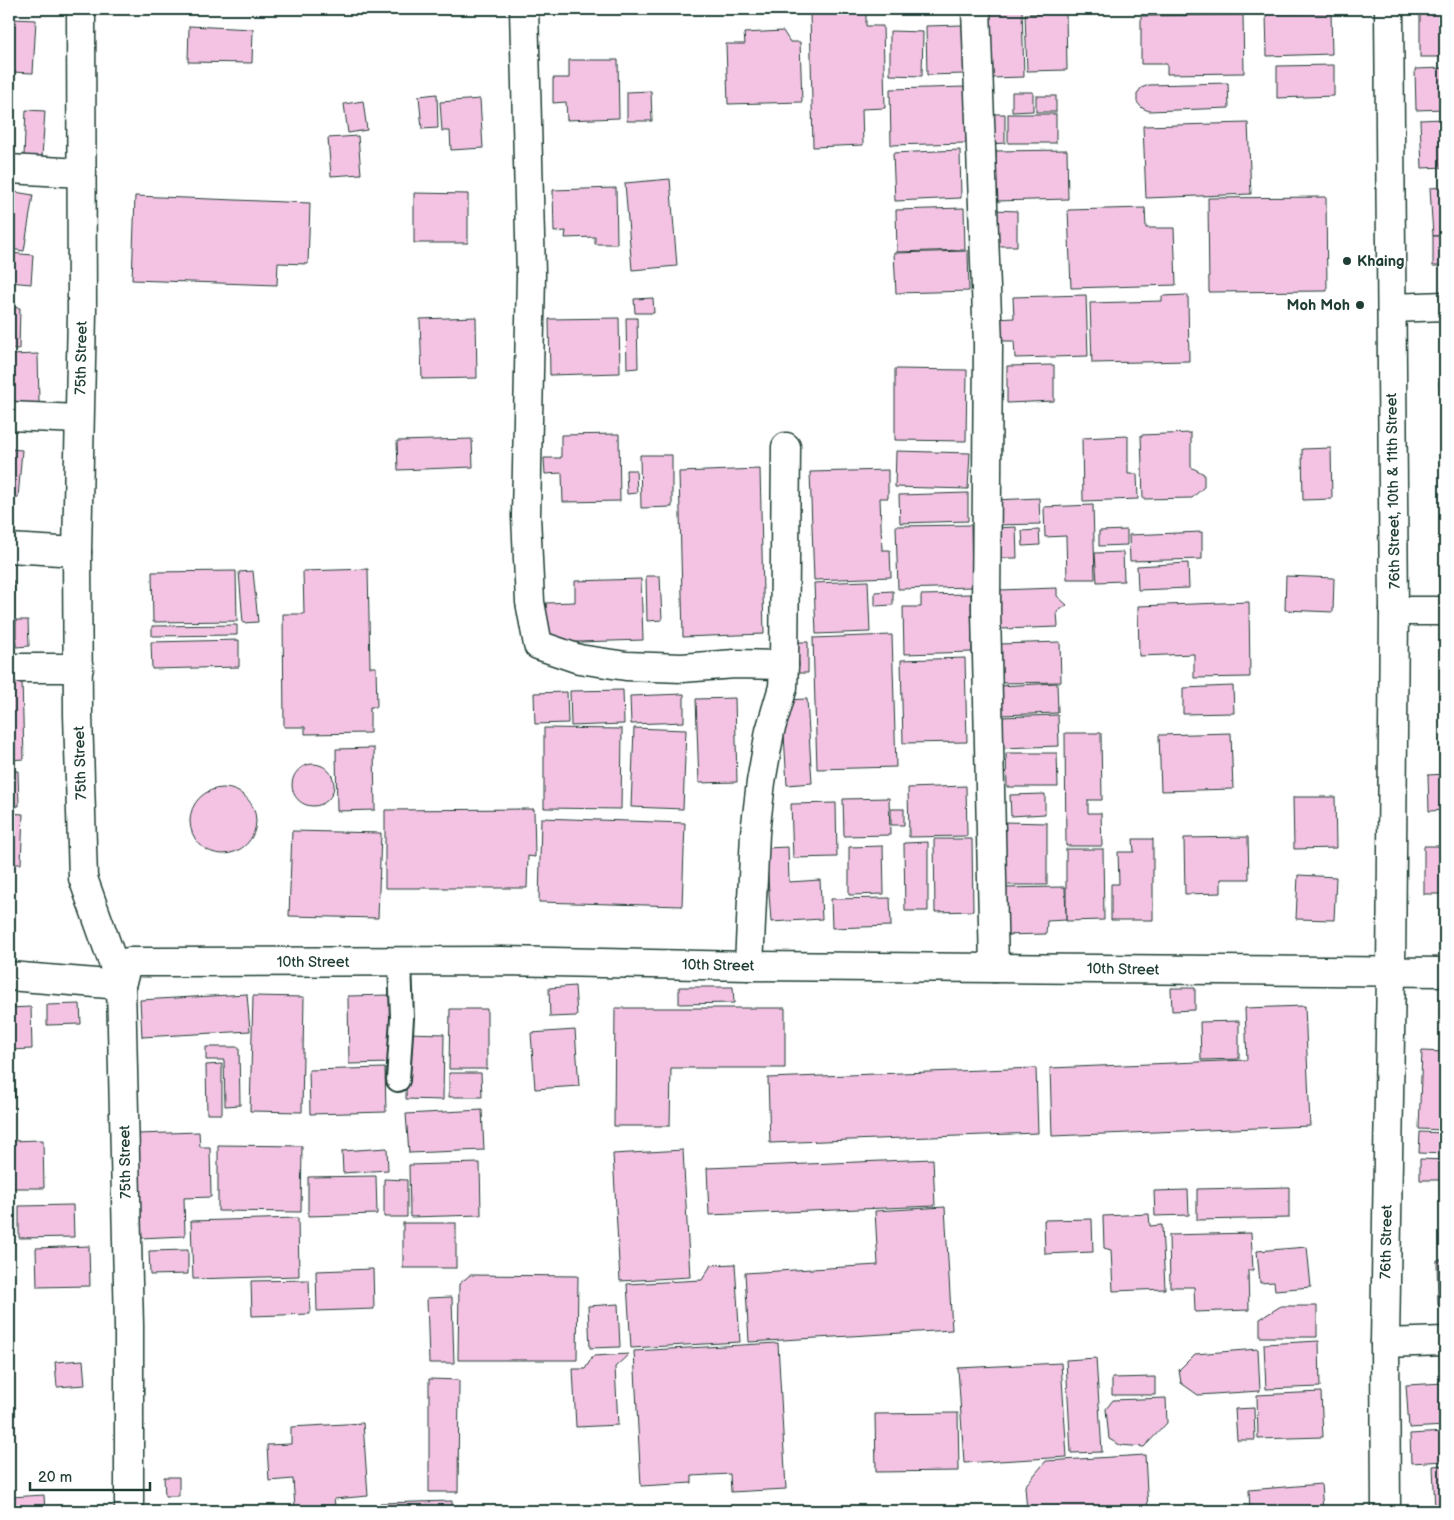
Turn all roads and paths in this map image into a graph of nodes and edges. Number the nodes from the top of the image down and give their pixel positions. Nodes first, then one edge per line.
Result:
1 (81, 9) edge
2 (524, 9) edge
3 (976, 9) edge
4 (1389, 9) edge
5 (9, 169) edge
6 (82, 172) junction
7 (1445, 306) edge
8 (1392, 308) junction
9 (9, 416) edge
10 (79, 419) junction
11 (786, 447) dead end
12 (9, 548) edge
13 (77, 552) junction
14 (1394, 611) junction
15 (1445, 611) edge
16 (784, 665) junction
17 (9, 668) edge
18 (79, 668) junction
19 (400, 962) junction
20 (749, 966) junction
21 (994, 968) junction
22 (1445, 972) edge
23 (1391, 973) junction
24 (9, 976) edge
25 (121, 986) junction
26 (398, 1080) dead end
27 (1445, 1341) edge
28 (1385, 1343) junction
29 (129, 1511) edge
30 (1386, 1511) edge

1 - 6 street, 75th Street
2 - 16 street
3 - 21 street
4 - 8 street, 76th Street, 10th & 11th Street
5 - 6 street
6 - 10 street, 75th Street
7 - 8 street
8 - 14 street, 76th Street, 10th & 11th Street
9 - 10 street
10 - 13 street, 75th Street
11 - 16 street
12 - 13 street
13 - 18 street, 75th Street
14 - 15 street
14 - 23 street, 76th Street, 10th & 11th Street
16 - 20 street
17 - 18 street
18 - 25 street, 75th Street
19 - 20 street, 10th Street
19 - 25 street, 10th Street
19 - 26 lane
20 - 21 street, 10th Street
21 - 23 street, 10th Street
22 - 23 street, 10th Street
23 - 28 street, 76th Street
24 - 25 street
25 - 29 street, 75th Street
27 - 28 street
28 - 30 street, 76th Street

